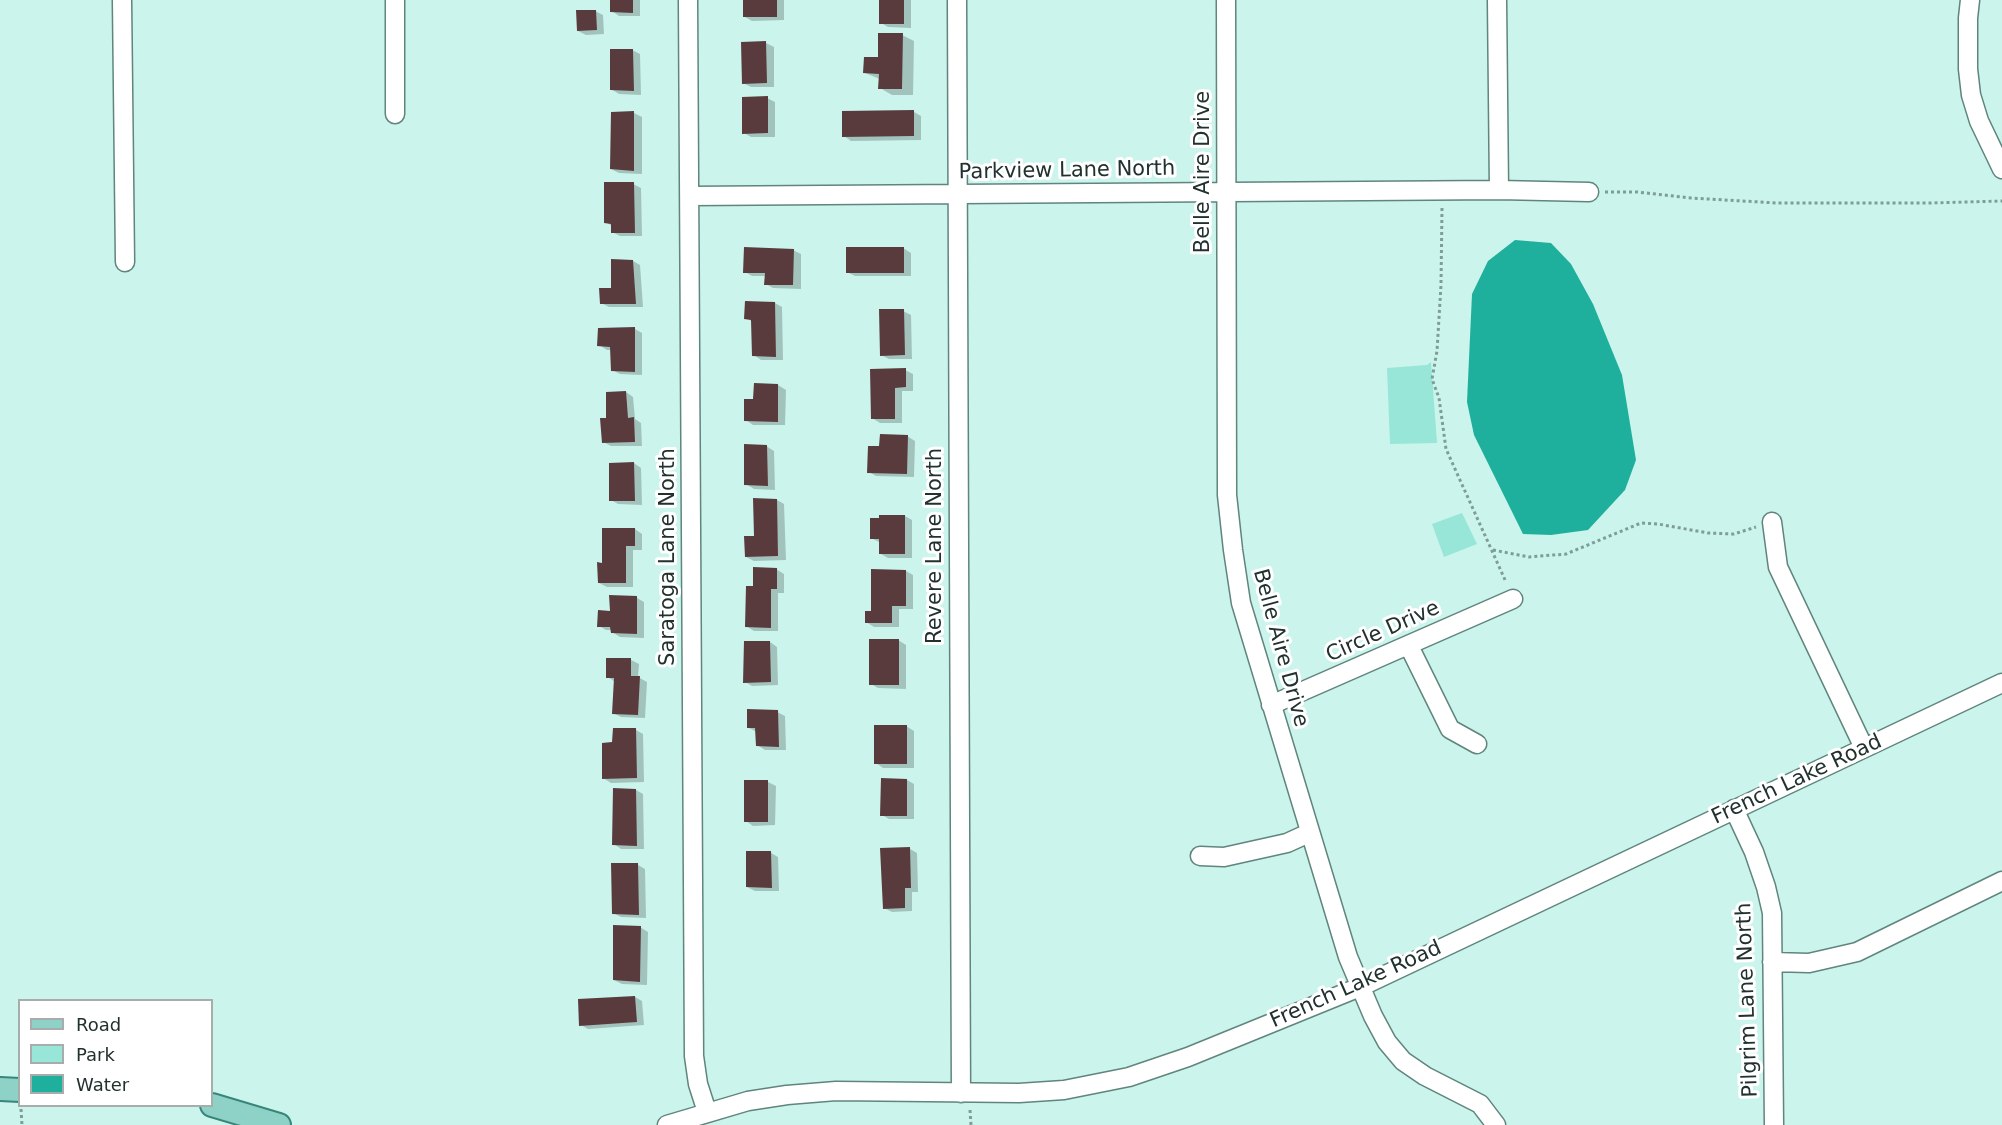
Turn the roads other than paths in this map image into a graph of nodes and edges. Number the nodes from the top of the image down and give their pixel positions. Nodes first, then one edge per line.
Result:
1 (122, 0) edge
2 (395, 0) edge
3 (688, 0) edge
4 (957, 0) edge
5 (1226, 0) edge
6 (1497, 0) edge
7 (1970, 0) edge
8 (395, 114) dead end
9 (2002, 169) edge
10 (1498, 190) junction
11 (1226, 191) junction
12 (1589, 192) road end
13 (956, 195) junction
14 (690, 196) junction
15 (125, 262) dead end
16 (1772, 522) road end
17 (1513, 599) road end
18 (1409, 646) junction
19 (2002, 683) edge
20 (1271, 705) junction
21 (1477, 744) dead end
22 (1864, 748) junction
23 (1734, 808) junction
24 (1309, 833) junction
25 (1200, 856) dead end
26 (2002, 881) edge
27 (1772, 962) junction
28 (1360, 987) junction
29 (0, 1089) edge
30 (18, 1089) edge
31 (961, 1093) junction
32 (213, 1105) edge
33 (707, 1112) junction
34 (279, 1125) edge
35 (667, 1125) edge
36 (1496, 1125) edge
37 (1774, 1125) edge

1 - 15 street
2 - 8 street
3 - 14 street, Saratoga Lane North
4 - 13 street, Revere Lane North
5 - 11 street, Belle Aire Drive
6 - 10 street
7 - 9 street
10 - 11 street, Parkview Lane North
10 - 12 street, Parkview Lane North
11 - 13 street, Parkview Lane North
11 - 20 street, Belle Aire Drive
13 - 14 street, Parkview Lane North
13 - 31 street, Revere Lane North
14 - 33 street, Saratoga Lane North
16 - 22 street
17 - 18 street, Circle Drive
18 - 20 street, Circle Drive
18 - 21 street
19 - 22 street, French Lake Road
20 - 24 street, Belle Aire Drive
22 - 23 street, French Lake Road
23 - 27 street, Pilgrim Lane North
23 - 28 street, French Lake Road
24 - 25 street
24 - 28 street, Belle Aire Drive
26 - 27 street
27 - 37 street, Pilgrim Lane North
28 - 31 street, French Lake Road
28 - 36 street, Belle Aire Drive
29 - 30 main road
31 - 33 street, French Lake Road
32 - 34 main road
33 - 35 street, French Lake Road

